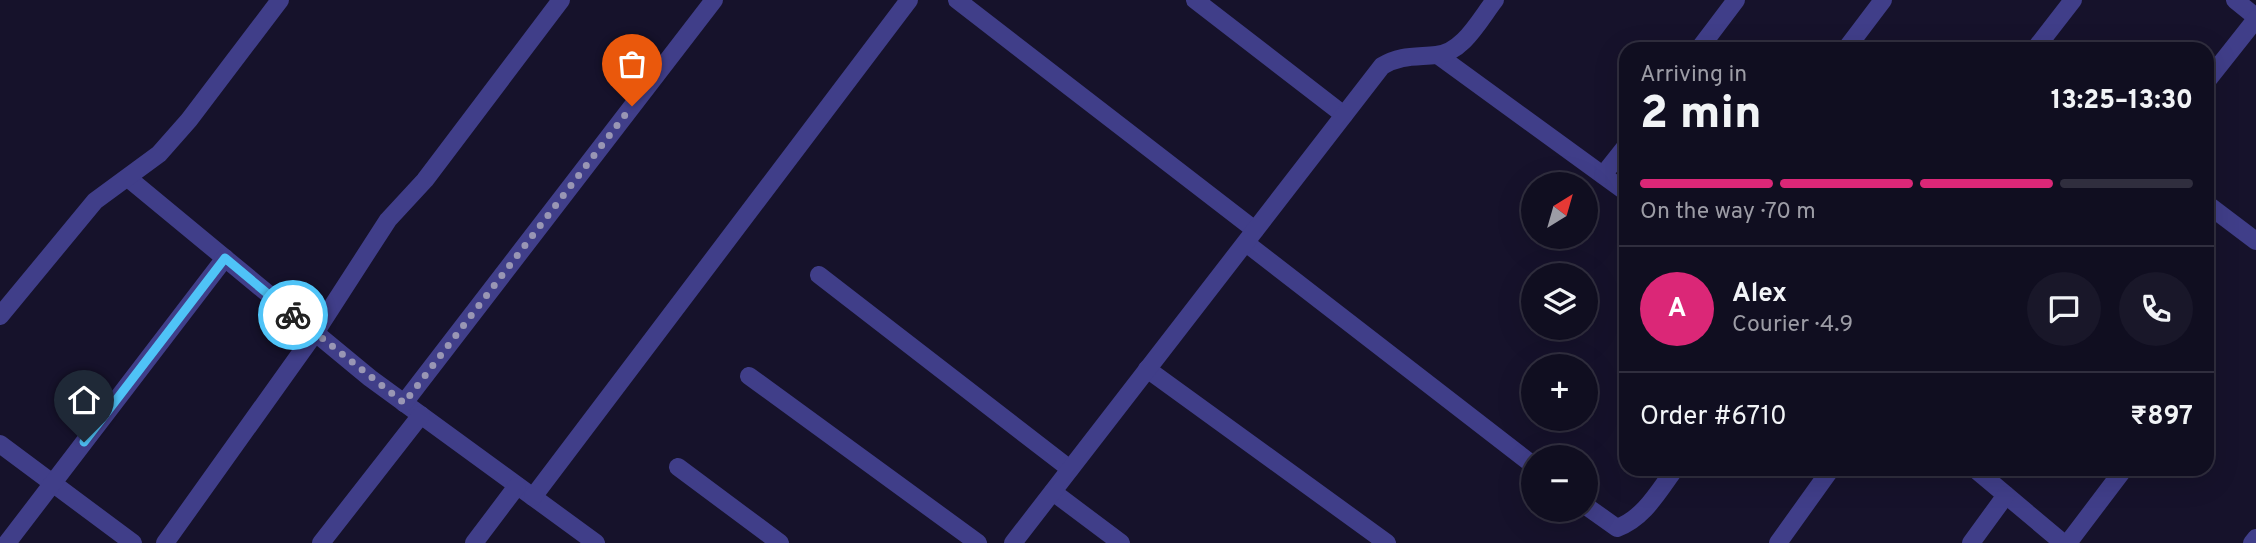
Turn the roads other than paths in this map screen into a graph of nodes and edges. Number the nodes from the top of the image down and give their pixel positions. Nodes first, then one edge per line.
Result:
1 (280, 0) edge
2 (561, 0) edge
3 (714, 0) edge
4 (909, 0) edge
5 (957, 0) edge
6 (1195, 0) edge
7 (1495, 0) edge
8 (1736, 0) edge
9 (1883, 0) edge
10 (2073, 0) edge
11 (2235, 0) edge
12 (2256, 18) edge
13 (1704, 42) edge
14 (1851, 42) edge
15 (2040, 42) edge
16 (1439, 55) junction
17 (2214, 72) edge
18 (1345, 115) junction
19 (1619, 155) edge
20 (1603, 175) junction
21 (128, 178) junction
22 (1619, 187) edge
23 (2214, 209) edge
24 (1251, 236) junction
25 (2256, 241) edge
26 (225, 258) junction
27 (819, 275) dead end
28 (0, 316) edge
29 (315, 333) junction
30 (1147, 369) junction
31 (749, 376) dead end
32 (404, 403) junction
33 (421, 415) junction
34 (0, 444) edge
35 (1521, 456) edge
36 (678, 467) dead end
37 (1070, 469) junction
38 (1670, 476) edge
39 (1825, 476) edge
40 (1983, 476) edge
41 (2119, 476) edge
42 (53, 483) junction
43 (517, 486) junction
44 (1053, 492) junction
45 (2006, 495) junction
46 (533, 497) junction
47 (1598, 515) edge
48 (2256, 538) edge
49 (7, 543) edge
50 (133, 543) edge
51 (165, 543) edge
52 (321, 543) edge
53 (474, 543) edge
54 (596, 543) edge
55 (780, 543) edge
56 (978, 543) edge
57 (1013, 543) edge
58 (1121, 543) edge
59 (1387, 543) edge
60 (1778, 543) edge
61 (1971, 543) edge
62 (2066, 543) edge
63 (2252, 543) edge

1 - 21 street
2 - 29 street
3 - 32 street
4 - 46 street
5 - 24 street
6 - 18 street
7 - 16 street
8 - 13 street
9 - 14 street
10 - 15 street
11 - 12 street
12 - 17 street
16 - 18 street
16 - 20 street
18 - 24 street
19 - 20 street
20 - 22 street
21 - 26 street
21 - 28 street
23 - 25 street
24 - 30 street
24 - 35 street
26 - 29 street
26 - 42 street
27 - 37 street
29 - 32 street
29 - 51 street
30 - 37 street
30 - 59 street
31 - 56 street
32 - 33 street
33 - 43 street
33 - 52 street
34 - 42 street
36 - 55 street
37 - 44 street
38 - 47 street
39 - 60 street
40 - 45 street
41 - 62 street
42 - 49 street
42 - 50 street
43 - 46 street
43 - 53 street
44 - 57 street
44 - 58 street
45 - 61 street
45 - 62 street
46 - 54 street
48 - 63 street

